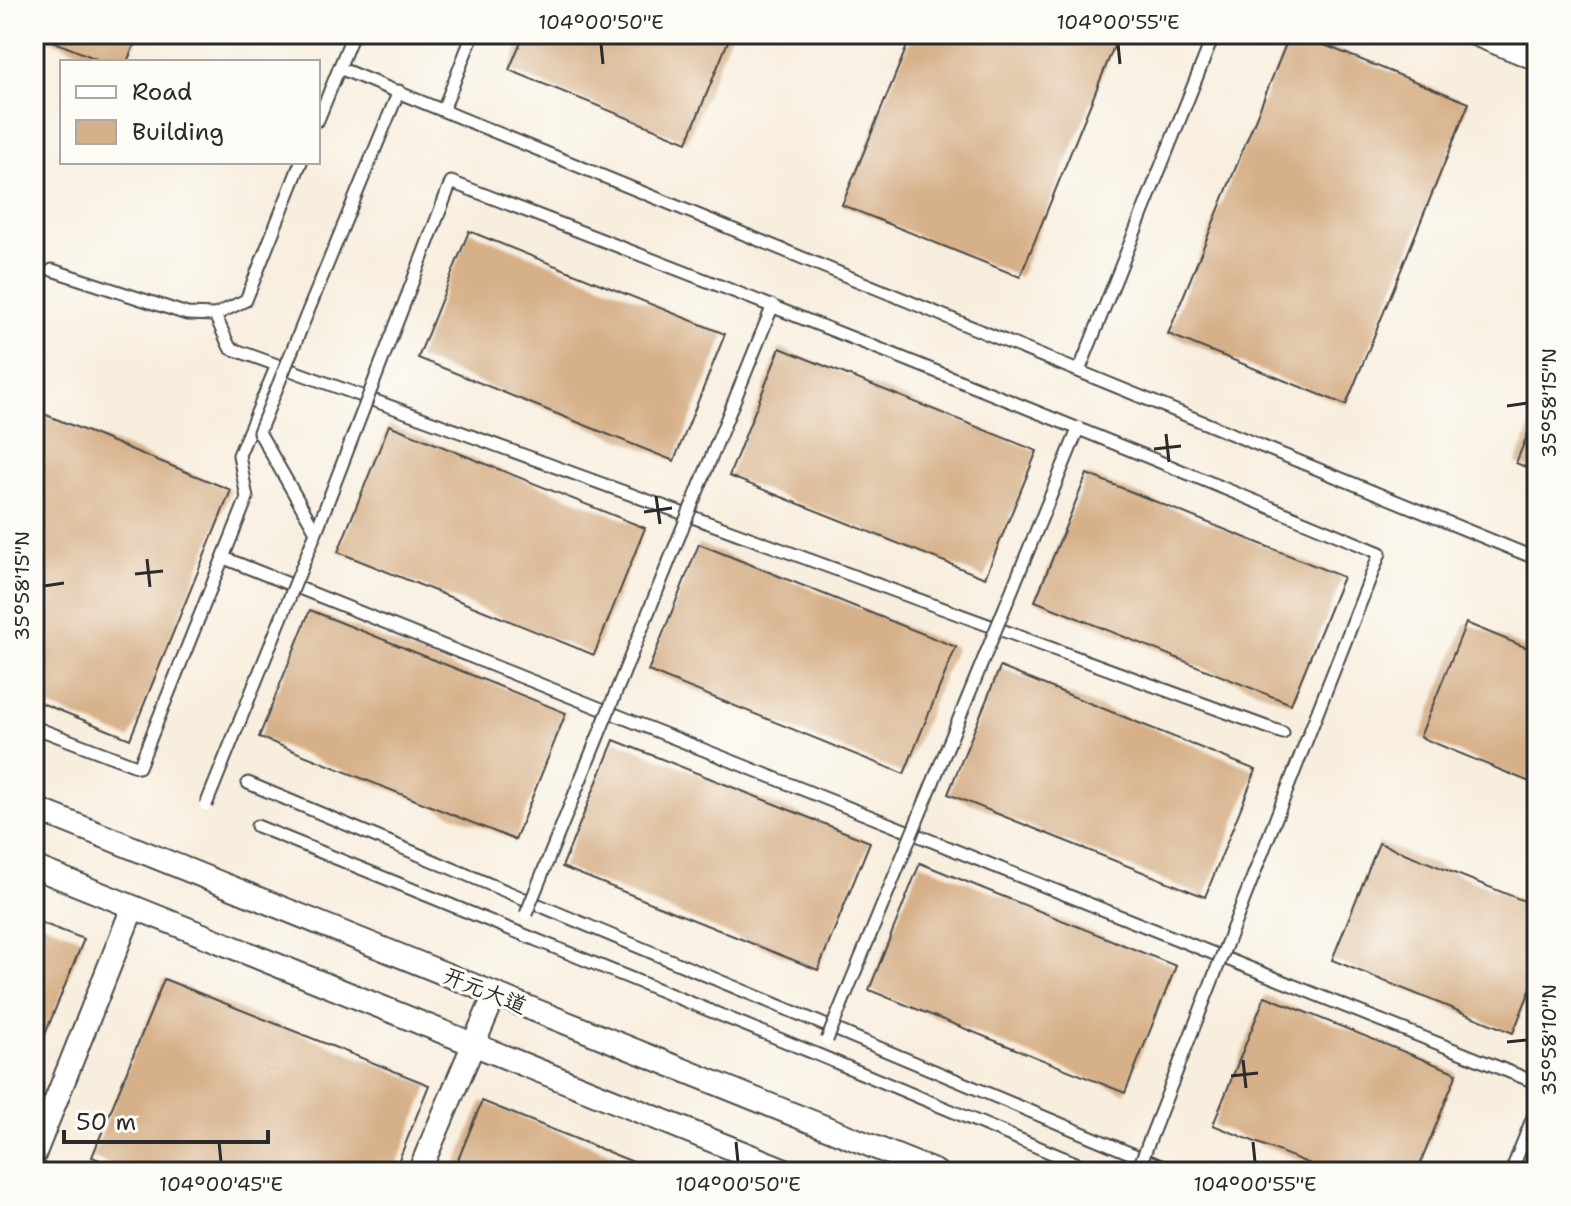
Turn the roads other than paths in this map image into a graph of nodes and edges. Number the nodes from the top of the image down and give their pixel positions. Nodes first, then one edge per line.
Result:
1 (353, 34) edge
2 (473, 34) edge
3 (1214, 34) edge
4 (1474, 34) edge
5 (1537, 59) edge
6 (339, 68) junction
7 (399, 91) junction
8 (443, 110) junction
9 (320, 115) edge
10 (300, 164) edge
11 (52, 270) dead end
12 (773, 305) junction
13 (215, 315) junction
14 (277, 365) junction
15 (1079, 371) junction
16 (1079, 427) junction
17 (316, 532) junction
18 (224, 558) junction
19 (1537, 559) edge
20 (34, 727) edge
21 (1283, 733) dead end
22 (248, 783) dead end
23 (206, 805) dead end
24 (34, 808) edge
25 (257, 826) dead end
26 (34, 867) edge
27 (133, 907) junction
28 (519, 933) junction
29 (495, 994) junction
30 (474, 1045) junction
31 (821, 1056) junction
32 (1537, 1083) edge
33 (1537, 1107) edge
34 (34, 1155) edge
35 (419, 1172) edge
36 (790, 1172) edge
37 (936, 1172) edge
38 (1097, 1172) edge
39 (1137, 1172) edge
40 (1175, 1172) edge
41 (1511, 1172) edge

1 - 6 lane
2 - 8 lane
3 - 15 lane
4 - 5 street
6 - 7 lane
6 - 9 lane
7 - 8 lane
7 - 17 lane, bridge
8 - 15 lane
10 - 13 lane
11 - 13 lane
12 - 16 lane, bridge
12 - 17 lane, bridge
12 - 28 lane, bridge
13 - 14 lane
14 - 18 lane
14 - 21 lane
15 - 19 lane
16 - 31 lane, bridge
16 - 39 lane, bridge
17 - 23 lane, bridge
18 - 20 lane
18 - 32 lane
22 - 40 lane
24 - 29 street, 开元大道
25 - 28 lane
26 - 27 street
27 - 30 street
27 - 34 street
28 - 31 lane
29 - 30 street
29 - 37 street, 开元大道
30 - 35 street
30 - 36 street
31 - 38 lane
33 - 41 lane

